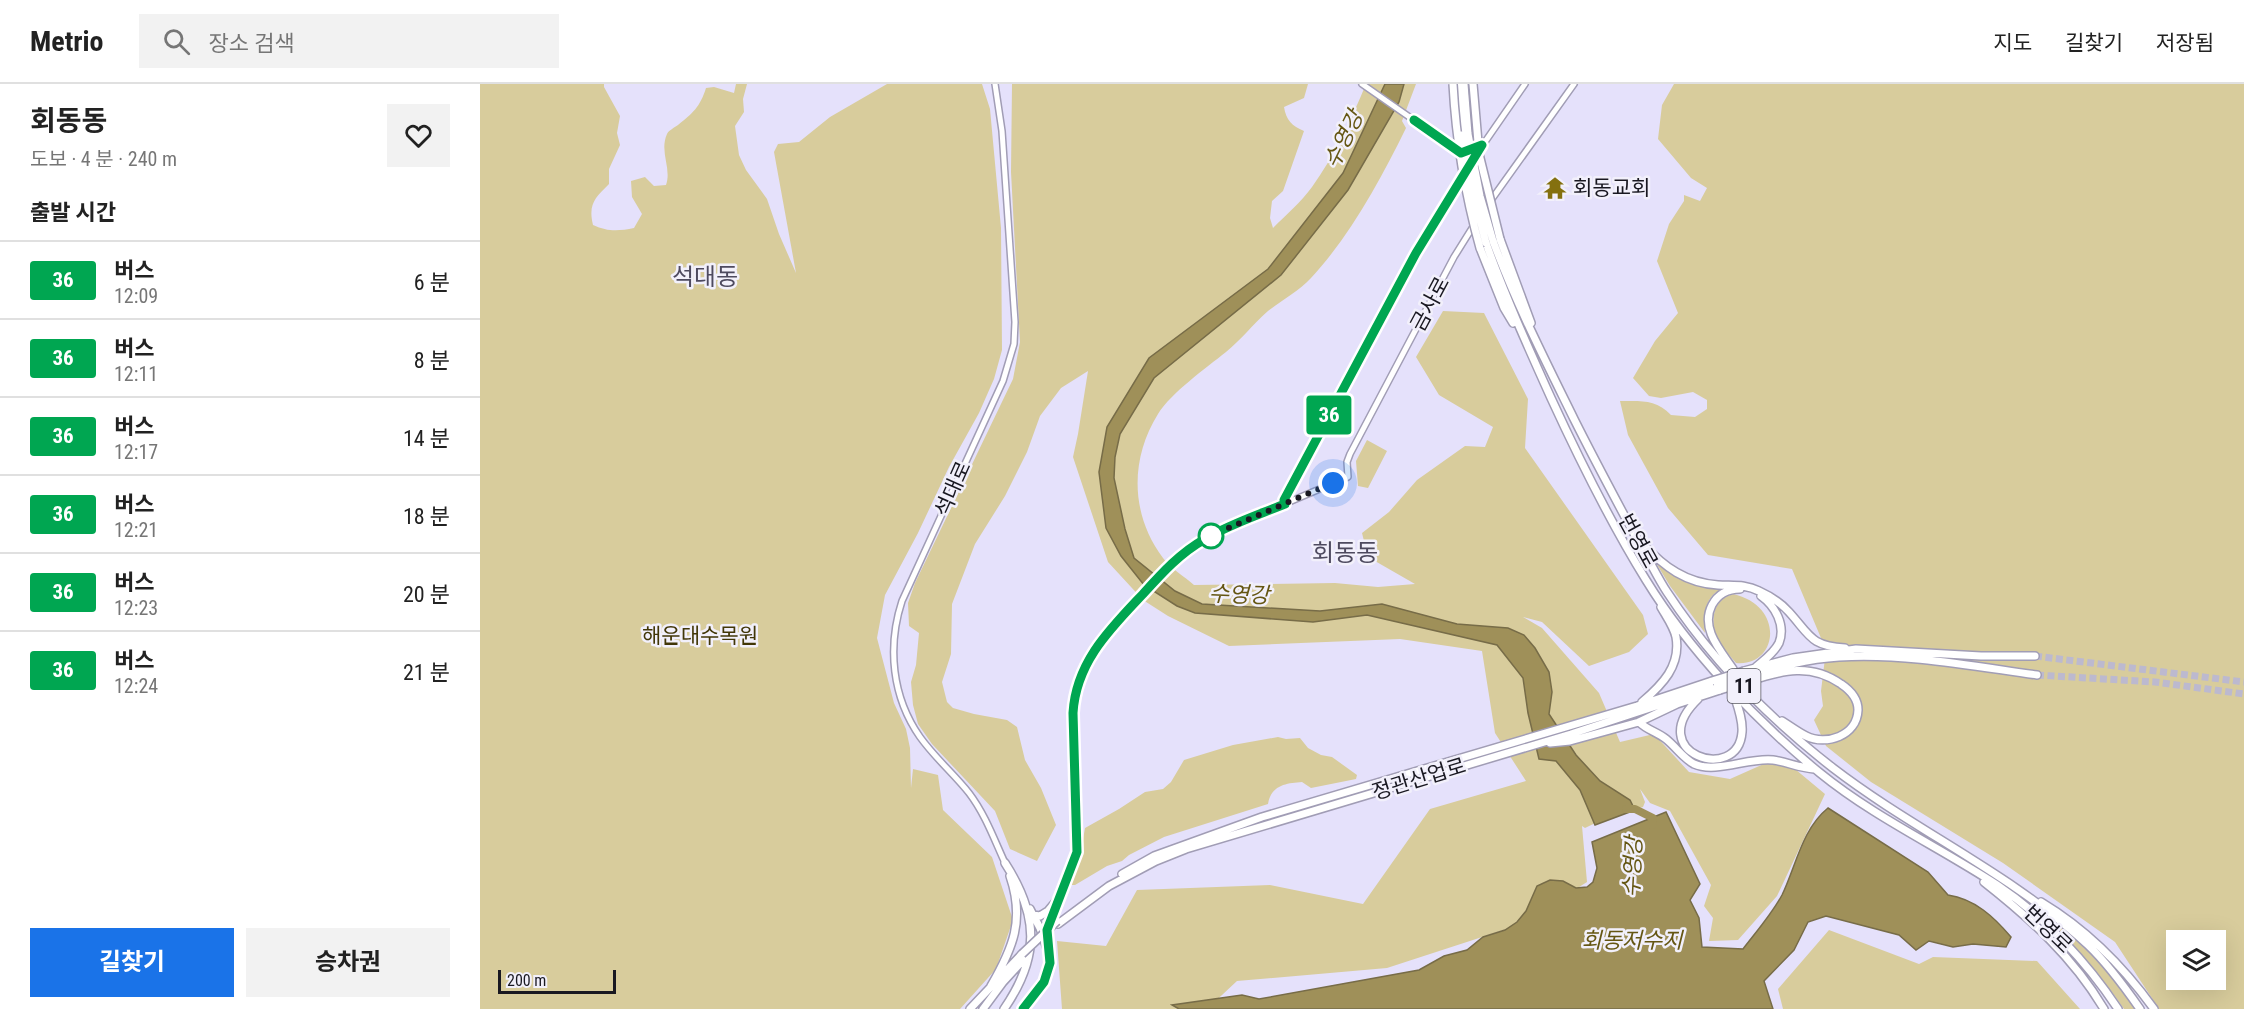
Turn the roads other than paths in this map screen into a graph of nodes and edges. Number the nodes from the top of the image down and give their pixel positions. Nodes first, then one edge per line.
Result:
1 (995, 84) edge
2 (1362, 84) edge
3 (1456, 84) edge
4 (1464, 84) edge
5 (1473, 84) edge
6 (1525, 84) edge
7 (1574, 84) edge
8 (1465, 135) junction
9 (1482, 145) junction
10 (1461, 153) junction
11 (1472, 161) junction
12 (1493, 241) junction
13 (1531, 354) junction
14 (1285, 504) junction
15 (1635, 534) junction
16 (1647, 582) junction
17 (1856, 649) junction
18 (2035, 656) tunnel mouth
19 (1824, 658) junction
20 (1754, 669) junction
21 (1771, 674) junction
22 (2037, 675) tunnel mouth
23 (1746, 678) junction
24 (1716, 686) junction
25 (1734, 693) junction
26 (1701, 697) junction
27 (1638, 709) junction
28 (1767, 711) junction
29 (1639, 722) junction
30 (1527, 746) junction
31 (1495, 751) junction
32 (1816, 770) junction
33 (1005, 863) junction
34 (1963, 866) junction
35 (1993, 873) junction
36 (1058, 898) junction
37 (1026, 902) junction
38 (1033, 915) junction
39 (1058, 922) junction
40 (1049, 954) junction
41 (1024, 956) junction
42 (991, 986) junction
43 (970, 1009) edge
44 (983, 1009) edge
45 (1004, 1009) edge
46 (1023, 1009) edge
47 (2104, 1009) edge
48 (2118, 1009) edge
49 (2140, 1009) edge
50 (2154, 1009) edge

1 - 33 main road, 석대로
2 - 10 main road
3 - 8 highway, 번영로 / 11
3 - 13 highway, bridge
4 - 8 highway, 번영로 / 11
5 - 12 highway, bridge
6 - 9 main road
7 - 14 main road, 금사로
8 - 12 highway, 번영로 / 11, bridge
9 - 10 main road
9 - 11 main road
10 - 11 main road
11 - 14 main road
12 - 13 highway, 번영로 / 11
12 - 15 highway, 번영로 / 11
13 - 16 highway, 번영로 / 11
14 - 36 main road
15 - 17 highway
15 - 23 highway, 번영로 / 11
16 - 25 highway, 번영로 / 11
16 - 27 highway
17 - 18 highway
17 - 20 highway
19 - 21 highway
19 - 22 highway
19 - 23 highway
20 - 23 highway
20 - 23 highway
21 - 23 highway
21 - 28 highway
23 - 24 highway, bridge
23 - 24 highway, bridge
23 - 28 highway, 번영로 / 11
24 - 26 highway
24 - 27 highway
25 - 26 highway
25 - 32 highway, 번영로 / 11
26 - 29 highway
27 - 30 highway, 정관산업로
27 - 31 highway
28 - 35 highway, 번영로 / 11
29 - 30 highway
29 - 32 highway
30 - 31 highway, 정관산업로
31 - 39 highway, 정관산업로
31 - 39 highway
32 - 34 highway, 번영로 / 11
33 - 37 highway
33 - 42 highway
34 - 47 highway, 번영로 / 11
34 - 48 highway, 번영로 / 11
35 - 49 highway, 번영로 / 11
35 - 50 highway, 번영로 / 11
36 - 38 highway
36 - 40 main road
37 - 38 highway
37 - 45 highway
38 - 40 highway
39 - 41 highway, bridge
40 - 46 main road
41 - 42 highway
41 - 44 highway
42 - 43 highway

